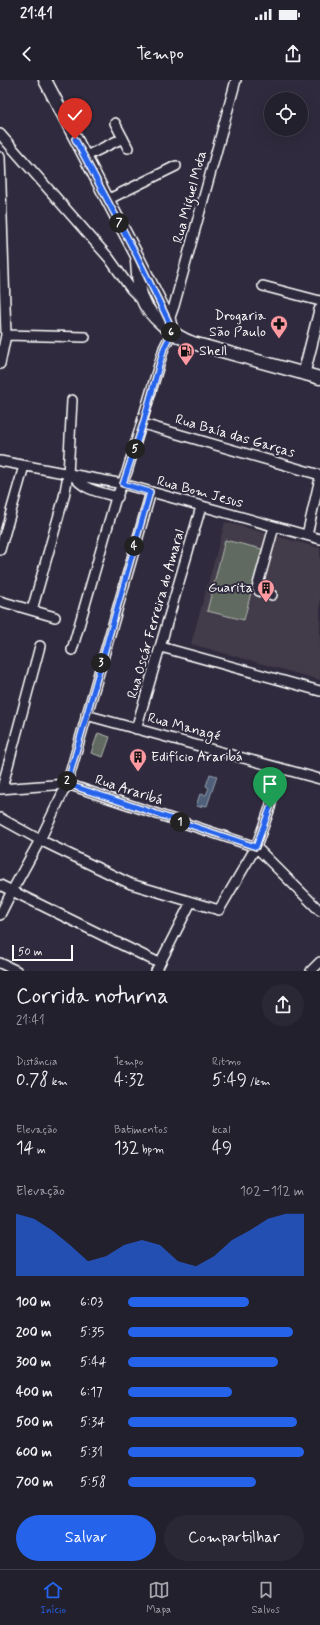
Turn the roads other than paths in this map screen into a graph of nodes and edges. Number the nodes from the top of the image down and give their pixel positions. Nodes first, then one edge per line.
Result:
1 (45, 80) edge
2 (236, 80) edge
3 (115, 123) dead end
4 (0, 134) edge
5 (123, 138) junction
6 (128, 148) dead end
7 (0, 157) edge
8 (84, 157) junction
9 (176, 166) dead end
10 (107, 200) junction
11 (137, 257) junction
12 (116, 268) junction
13 (138, 282) junction
14 (263, 286) dead end
15 (143, 300) junction
16 (320, 302) edge
17 (160, 303) junction
18 (320, 310) edge
19 (168, 326) junction
20 (6, 335) junction
21 (85, 337) dead end
22 (0, 364) edge
23 (304, 373) junction
24 (320, 378) edge
25 (72, 400) dead end
26 (143, 424) junction
27 (0, 462) edge
28 (24, 466) junction
29 (70, 475) junction
30 (320, 475) edge
31 (320, 478) edge
32 (123, 484) junction
33 (150, 492) junction
34 (118, 497) junction
35 (201, 507) junction
36 (274, 527) junction
37 (307, 536) junction
38 (320, 539) edge
39 (0, 550) edge
40 (272, 595) dead end
41 (0, 601) edge
42 (32, 610) junction
43 (55, 617) dead end
44 (40, 646) dead end
45 (161, 647) junction
46 (72, 650) dead end
47 (320, 691) edge
48 (86, 715) junction
49 (136, 729) junction
50 (279, 768) junction
51 (320, 779) edge
52 (67, 784) junction
53 (1, 788) edge
54 (0, 818) edge
55 (40, 840) junction
56 (256, 847) junction
57 (0, 885) edge
58 (12, 891) junction
59 (191, 902) junction
60 (320, 910) edge
61 (0, 915) edge
62 (0, 962) edge
63 (320, 962) edge
64 (157, 967) edge
65 (17, 971) edge
66 (311, 971) edge

1 - 8 main road
2 - 19 street, Rua Miguel Mota
3 - 5 street
4 - 12 street
5 - 6 street
5 - 8 street
7 - 20 street
8 - 10 main road
9 - 10 street
10 - 11 main road
11 - 13 main road
11 - 17 main road
12 - 13 street
12 - 15 street
13 - 15 main road
13 - 17 main road
14 - 16 street
15 - 19 main road
17 - 19 main road
18 - 23 street
19 - 23 main road
19 - 26 street, Rua Miguel Mota
20 - 21 street
20 - 22 street
23 - 24 main road
25 - 29 street
26 - 30 street, Rua Baía das Garças
26 - 32 street, Rua Miguel Mota
27 - 28 street, Rua Bom Jesus
28 - 29 street, Rua Bom Jesus
28 - 39 street
29 - 32 street, Rua Bom Jesus
29 - 34 street, Rua Bom Jesus
29 - 42 street
31 - 37 street
32 - 33 street, Rua Bom Jesus
32 - 34 street, Rua Miguel Mota
33 - 35 street, Rua Bom Jesus
33 - 48 street
34 - 46 street, Rua Miguel Mota
35 - 36 street, Rua Bom Jesus
35 - 45 street, Rua Oscár Ferreira do Amaral
36 - 37 street, Rua Bom Jesus
36 - 40 street
37 - 38 street, Rua Bom Jesus
41 - 42 street
42 - 43 street
44 - 53 street
45 - 47 street
45 - 49 street, Rua Oscár Ferreira do Amaral
48 - 49 street, Rua Managé
48 - 52 street
49 - 50 street, Rua Managé
50 - 51 street, Rua Managé
50 - 56 street
52 - 53 street
52 - 55 street
52 - 56 street, Rua Araribá
54 - 55 street
55 - 58 street
55 - 59 street
56 - 59 street
56 - 60 street, Rua Araribá
57 - 58 street
58 - 61 street
58 - 64 street
59 - 64 street
62 - 65 street
63 - 66 street

